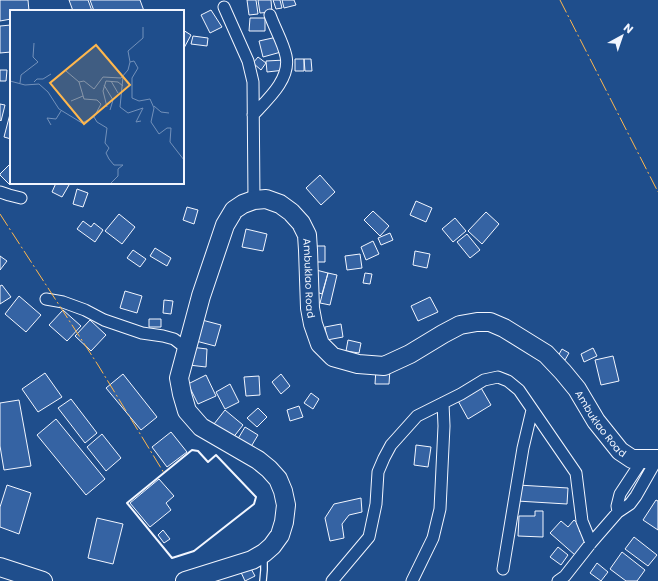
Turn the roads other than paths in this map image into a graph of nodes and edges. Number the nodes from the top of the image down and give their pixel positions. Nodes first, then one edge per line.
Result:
1 (224, 7) dead end
2 (270, 15) dead end
3 (254, 115) junction
4 (0, 192) edge
5 (21, 198) dead end
6 (254, 200) junction
7 (46, 299) dead end
8 (187, 349) junction
9 (442, 404) junction
10 (532, 410) junction
11 (653, 464) edge
12 (618, 512) junction
13 (591, 543) junction
14 (264, 553) junction
15 (0, 567) edge
16 (503, 569) dead end
17 (43, 581) edge
18 (185, 581) edge
19 (263, 581) edge
20 (332, 581) edge
21 (412, 581) edge
22 (558, 581) edge

1 - 3 street
2 - 3 street
3 - 6 street
4 - 5 street
6 - 8 main road
6 - 11 main road, Ambuklao Road
7 - 8 street
8 - 14 main road
9 - 10 street
9 - 20 street
9 - 21 street
10 - 13 street
10 - 16 street
11 - 12 street
11 - 12 street
12 - 13 street
13 - 22 street
14 - 18 main road
14 - 19 lane
15 - 17 main road

